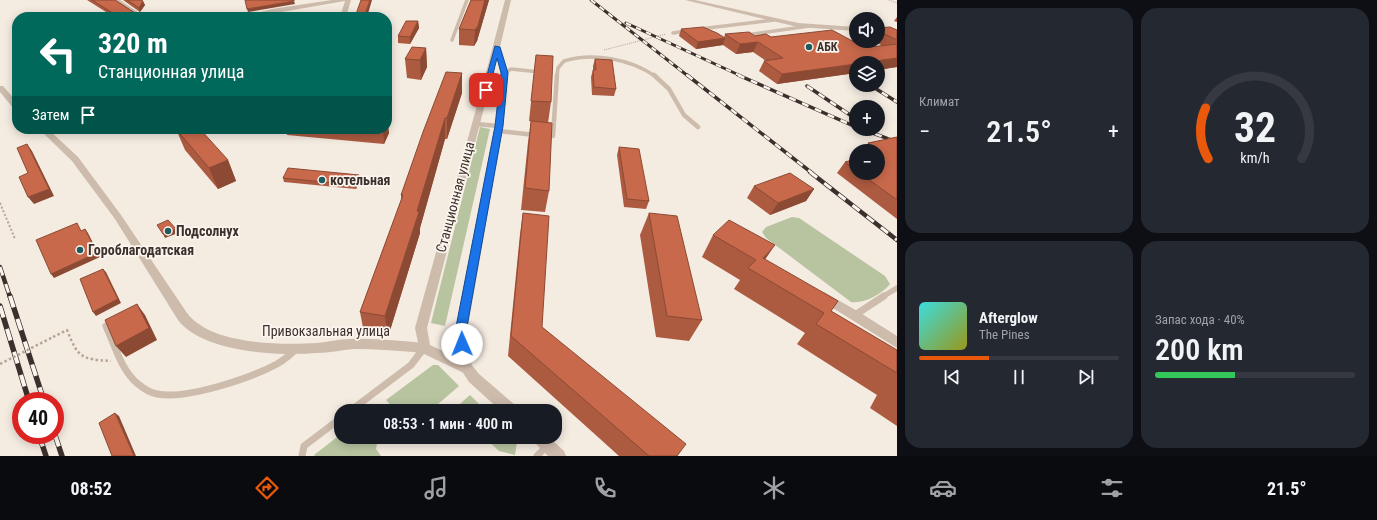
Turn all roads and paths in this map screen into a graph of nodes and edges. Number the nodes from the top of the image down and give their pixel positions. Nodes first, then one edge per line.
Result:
1 (116, 0) edge
2 (343, 0) edge
3 (348, 0) edge
4 (467, 0) edge
5 (508, 0) edge
6 (688, 0) edge
7 (889, 0) edge
8 (897, 3) edge
9 (134, 12) edge
10 (267, 12) edge
11 (344, 12) edge
12 (774, 20) junction
13 (809, 26) junction
14 (702, 29) junction
15 (849, 29) edge
16 (672, 32) joint
17 (710, 34) edge
18 (741, 35) edge
19 (452, 40) dead end
20 (497, 47) junction
21 (602, 51) dead end
22 (504, 73) junction
23 (556, 73) junction
24 (0, 88) edge
25 (12, 101) edge
26 (475, 124) junction
27 (698, 127) dead end
28 (498, 129) junction
29 (48, 134) edge
30 (0, 203) edge
31 (15, 239) dead end
32 (897, 288) edge
33 (814, 291) edge
34 (856, 315) junction
35 (106, 326) edge
36 (897, 343) edge
37 (424, 348) junction
38 (297, 349) junction
39 (122, 361) junction
40 (0, 364) edge
41 (466, 368) junction
42 (359, 404) edge
43 (502, 404) edge
44 (334, 423) edge
45 (542, 444) edge
46 (546, 444) edge
47 (302, 456) edge
48 (537, 456) edge
49 (559, 456) edge

1 - 9 street
2 - 10 street
3 - 11 street
4 - 19 lane
5 - 20 street, Станционная улица
6 - 12 street
7 - 8 path
12 - 13 street
12 - 14 lane
13 - 15 street
13 - 18 lane
14 - 16 lane
14 - 17 lane
16 - 21 path
20 - 22 street, Станционная улица
20 - 26 street, Станционная улица
22 - 23 lane
22 - 28 street, Станционная улица
23 - 27 lane
23 - 28 lane
24 - 25 street
26 - 28 lane
26 - 37 street, Станционная улица
28 - 41 street, Станционная улица
29 - 38 street, Привокзальная улица
30 - 31 path
32 - 34 lane
33 - 34 street
34 - 36 street
35 - 39 lane
37 - 38 street, Привокзальная улица
37 - 41 street
37 - 42 lane
38 - 39 lane
39 - 40 path, bridge
41 - 43 street
44 - 47 lane
45 - 48 lane
46 - 49 street

